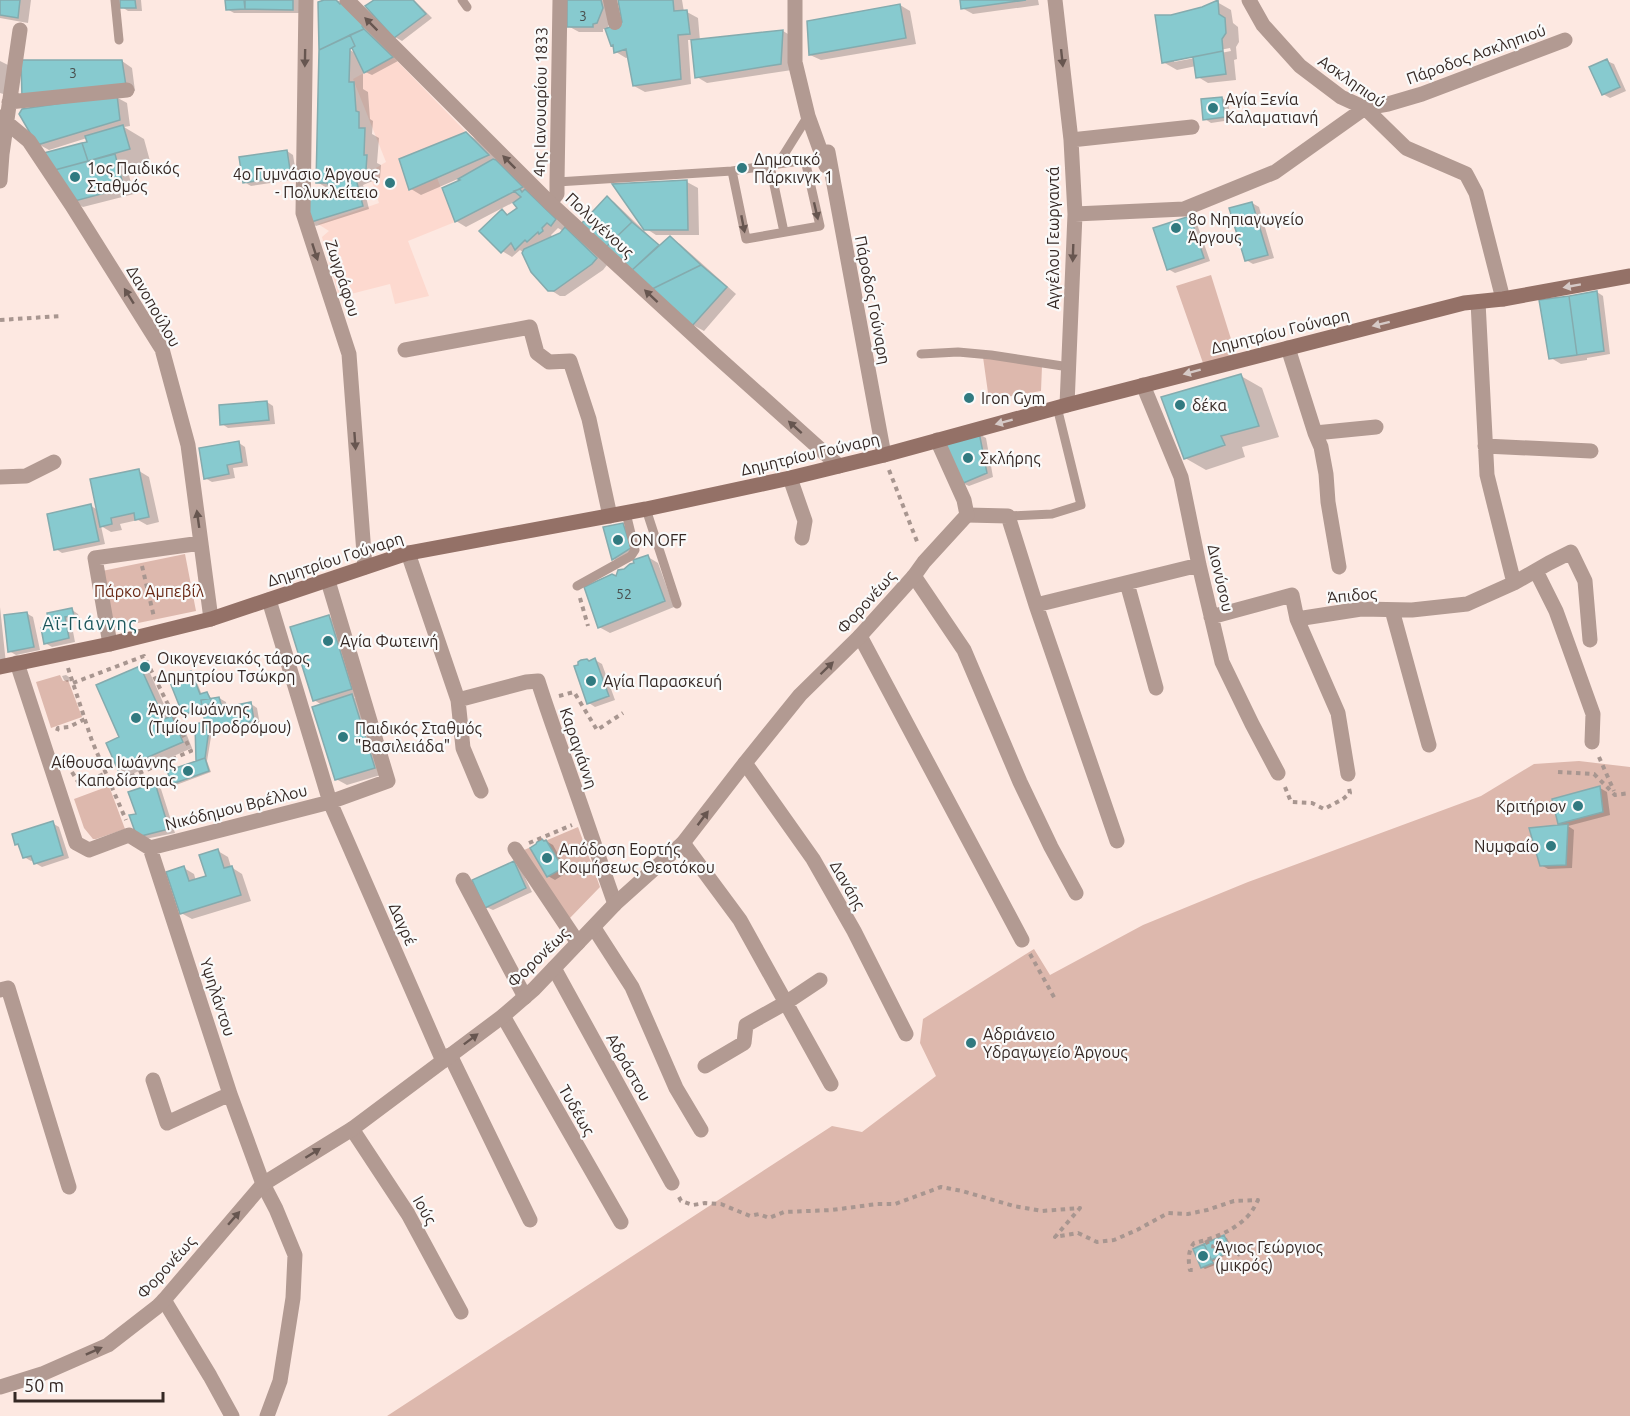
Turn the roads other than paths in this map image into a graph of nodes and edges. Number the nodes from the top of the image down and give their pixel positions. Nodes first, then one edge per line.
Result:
1 (115, 0) edge
2 (306, 0) edge
3 (347, 0) edge
4 (560, 0) edge
5 (610, 0) edge
6 (795, 0) edge
7 (1055, 0) edge
8 (1249, 0) edge
9 (615, 23) dead end
10 (20, 30) dead end
11 (119, 40) dead end
12 (1565, 40) dead end
13 (127, 90) dead end
14 (9, 102) junction
15 (1365, 108) junction
16 (808, 116) junction
17 (4, 120) edge
18 (1192, 127) dead end
19 (1071, 140) junction
20 (826, 155) junction
21 (805, 160) junction
22 (774, 165) junction
23 (732, 171) junction
24 (0, 181) edge
25 (557, 182) junction
26 (550, 203) junction
27 (1075, 214) junction
28 (783, 232) junction
29 (1630, 276) edge
30 (1503, 299) junction
31 (1478, 302) junction
32 (1288, 348) junction
33 (405, 350) dead end
34 (921, 354) dead end
35 (1069, 367) junction
36 (1143, 385) junction
37 (1062, 406) junction
38 (1377, 427) dead end
39 (1315, 433) junction
40 (937, 440) junction
41 (1485, 446) junction
42 (1591, 451) dead end
43 (884, 455) junction
44 (54, 462) dead end
45 (839, 466) junction
46 (0, 477) edge
47 (790, 478) junction
48 (646, 509) junction
49 (626, 513) junction
50 (967, 515) junction
51 (610, 516) junction
52 (1008, 516) junction
53 (802, 538) dead end
54 (201, 543) junction
55 (408, 553) junction
56 (1199, 565) junction
57 (365, 567) junction
58 (1339, 567) dead end
59 (1536, 571) junction
60 (914, 576) junction
61 (328, 580) junction
62 (1126, 583) junction
63 (1514, 583) junction
64 (577, 586) road end
65 (269, 600) junction
66 (677, 603) dead end
67 (1036, 605) junction
68 (1392, 610) junction
69 (1211, 617) junction
70 (211, 619) junction
71 (1297, 619) junction
72 (860, 636) junction
73 (1590, 639) dead end
74 (110, 644) junction
75 (17, 663) junction
76 (0, 667) edge
77 (1156, 688) dead end
78 (458, 700) junction
79 (1592, 742) road end
80 (1429, 745) dead end
81 (744, 763) junction
82 (1278, 773) dead end
83 (1348, 774) dead end
84 (481, 792) dead end
85 (330, 802) junction
86 (1117, 841) dead end
87 (684, 843) junction
88 (150, 848) junction
89 (515, 849) road end
90 (463, 880) dead end
91 (1076, 893) dead end
92 (615, 904) junction
93 (594, 928) junction
94 (1022, 940) road end
95 (579, 943) junction
96 (554, 968) junction
97 (820, 980) dead end
98 (0, 990) edge
99 (525, 997) junction
100 (787, 1002) junction
101 (503, 1016) junction
102 (906, 1034) dead end
103 (447, 1058) junction
104 (705, 1066) dead end
105 (153, 1080) dead end
106 (831, 1084) dead end
107 (230, 1094) junction
108 (352, 1130) junction
109 (701, 1130) dead end
110 (672, 1183) dead end
111 (264, 1184) junction
112 (69, 1187) dead end
113 (530, 1220) dead end
114 (621, 1222) dead end
115 (164, 1300) junction
116 (461, 1312) dead end
117 (0, 1387) edge
118 (232, 1416) edge
119 (267, 1416) edge

1 - 11 lane
2 -> 57 street, Ζωγράφου
26 -> 3 street, Πολυγένους
4 - 25 street, 4ης Ιανουαρίου 1833
5 - 9 street
6 - 16 street, Πάροδος Γούναρη
7 -> 19 street, Αγγέλου Γεωργαντά
8 - 15 street, Ασκληπιού
10 - 14 street
12 - 15 street, Πάροδος Ασκληπιού
13 - 14 street
14 - 17 street
15 - 27 street
15 - 30 street, Ασκληπιού
16 - 20 street, Πάροδος Γούναρη
16 - 22 lane
17 - 24 street
54 -> 17 street, Δανοπούλου
18 - 19 street
19 - 27 street, Αγγέλου Γεωργαντά
20 - 21 lane
20 - 43 street, Πάροδος Γούναρη
21 - 22 lane
21 -> 28 lane
22 - 23 lane
22 - 28 lane
23 - 25 lane
23 -> 28 lane
25 - 26 street, 4ης Ιανουαρίου 1833
45 -> 26 street, Πολυγένους
27 -> 35 street, Αγγέλου Γεωργαντά
29 -> 30 main road, Δημητρίου Γούναρη
30 - 31 main road, Δημητρίου Γούναρη
31 -> 32 main road, Δημητρίου Γούναρη
31 - 41 street
32 -> 36 main road, Δημητρίου Γούναρη
32 - 39 street
33 - 51 street
34 - 35 lane
35 - 37 street, Αγγέλου Γεωργαντά
36 - 37 main road, Δημητρίου Γούναρη
36 - 56 street, Διονύσου
37 -> 40 main road, Δημητρίου Γούναρη
37 - 52 lane
38 - 39 street
39 - 58 street
40 - 43 main road, Δημητρίου Γούναρη
40 - 50 street
41 - 42 street
41 - 63 street
43 - 45 main road, Δημητρίου Γούναρη
44 - 46 street
45 - 47 main road, Δημητρίου Γούναρη
47 - 48 main road, Δημητρίου Γούναρη
47 - 53 street
48 - 49 main road, Δημητρίου Γούναρη
48 - 66 lane
49 - 51 main road, Δημητρίου Γούναρη
49 - 64 lane
50 - 52 street
50 - 60 street, Φορονέως
51 - 55 main road, Δημητρίου Γούναρη
52 - 67 street
54 - 70 street, Δανοπούλου
54 - 74 street
55 - 57 main road, Δημητρίου Γούναρη
55 - 78 street
56 - 62 street
56 - 69 street, Διονύσου
57 - 61 main road, Δημητρίου Γούναρη
59 - 63 street, Άπιδος
59 - 73 street, Άπιδος
59 - 79 street
60 - 72 street, Φορονέως
60 - 91 street
61 - 65 main road, Δημητρίου Γούναρη
61 - 85 street
62 - 67 street
62 - 77 street
63 - 68 street, Άπιδος
65 - 70 main road, Δημητρίου Γούναρη
65 - 85 street, Δαγρέ
67 - 86 street
68 - 71 street, Άπιδος
68 - 80 street
69 - 71 street
69 - 82 street, Διονύσου
70 - 74 main road, Δημητρίου Γούναρη
71 - 83 street
81 -> 72 street, Φορονέως
72 - 94 street
74 - 75 main road, Δημητρίου Γούναρη
75 - 76 main road, Δημητρίου Γούναρη
75 - 88 street
78 - 84 street
78 - 92 street, Καραγιάννη
87 -> 81 street, Φορονέως
81 - 102 street, Δανάης
85 - 88 street, Νικόδημου Βρέλλου
85 - 103 street, Δαγρέ
87 - 92 street, Φορονέως
87 - 100 street
88 - 107 street, Υψηλάντου
89 - 95 street
90 - 99 street
92 - 93 street, Φορονέως
93 - 95 street, Φορονέως
93 - 109 street
95 - 96 street, Φορονέως
96 - 99 street, Φορονέως
96 - 110 street, Αδράστου
97 - 100 street
98 - 112 street
99 - 101 street, Φορονέως
100 - 104 street
100 - 106 street
103 -> 101 street, Φορονέως
101 - 114 street, Τυδέως
103 - 108 street, Φορονέως
103 - 113 street, Δαγρέ
105 - 107 street
107 - 111 street, Υψηλάντου
111 -> 108 street, Φορονέως
108 - 116 street, Ιούς
115 -> 111 street, Φορονέως
111 - 119 street, Υψηλάντου
117 -> 115 street, Φορονέως
115 - 118 street

